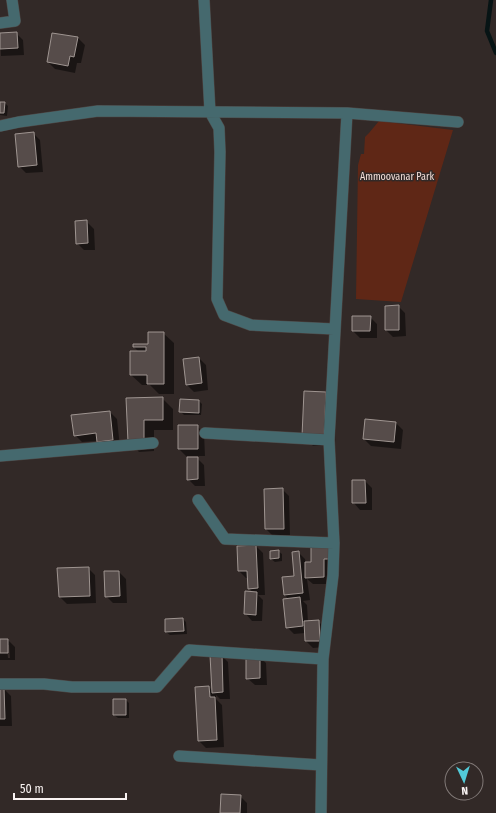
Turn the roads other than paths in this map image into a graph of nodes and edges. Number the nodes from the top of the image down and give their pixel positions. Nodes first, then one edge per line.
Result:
1 (12, 0) edge
2 (204, 0) edge
3 (0, 23) edge
4 (210, 112) junction
5 (346, 113) junction
6 (458, 122) dead end
7 (0, 126) edge
8 (334, 329) junction
9 (205, 433) dead end
10 (329, 440) junction
11 (153, 443) dead end
12 (0, 456) edge
13 (198, 500) dead end
14 (334, 543) junction
15 (323, 659) junction
16 (0, 684) edge
17 (179, 756) dead end
18 (321, 765) junction
19 (321, 813) edge

1 - 3 street
2 - 4 street
4 - 5 street
4 - 7 street
4 - 8 street
5 - 6 street
5 - 8 street
8 - 10 street
9 - 10 street
10 - 14 street
11 - 12 street
13 - 14 street
14 - 15 street
15 - 16 street
15 - 18 street
17 - 18 street
18 - 19 street

